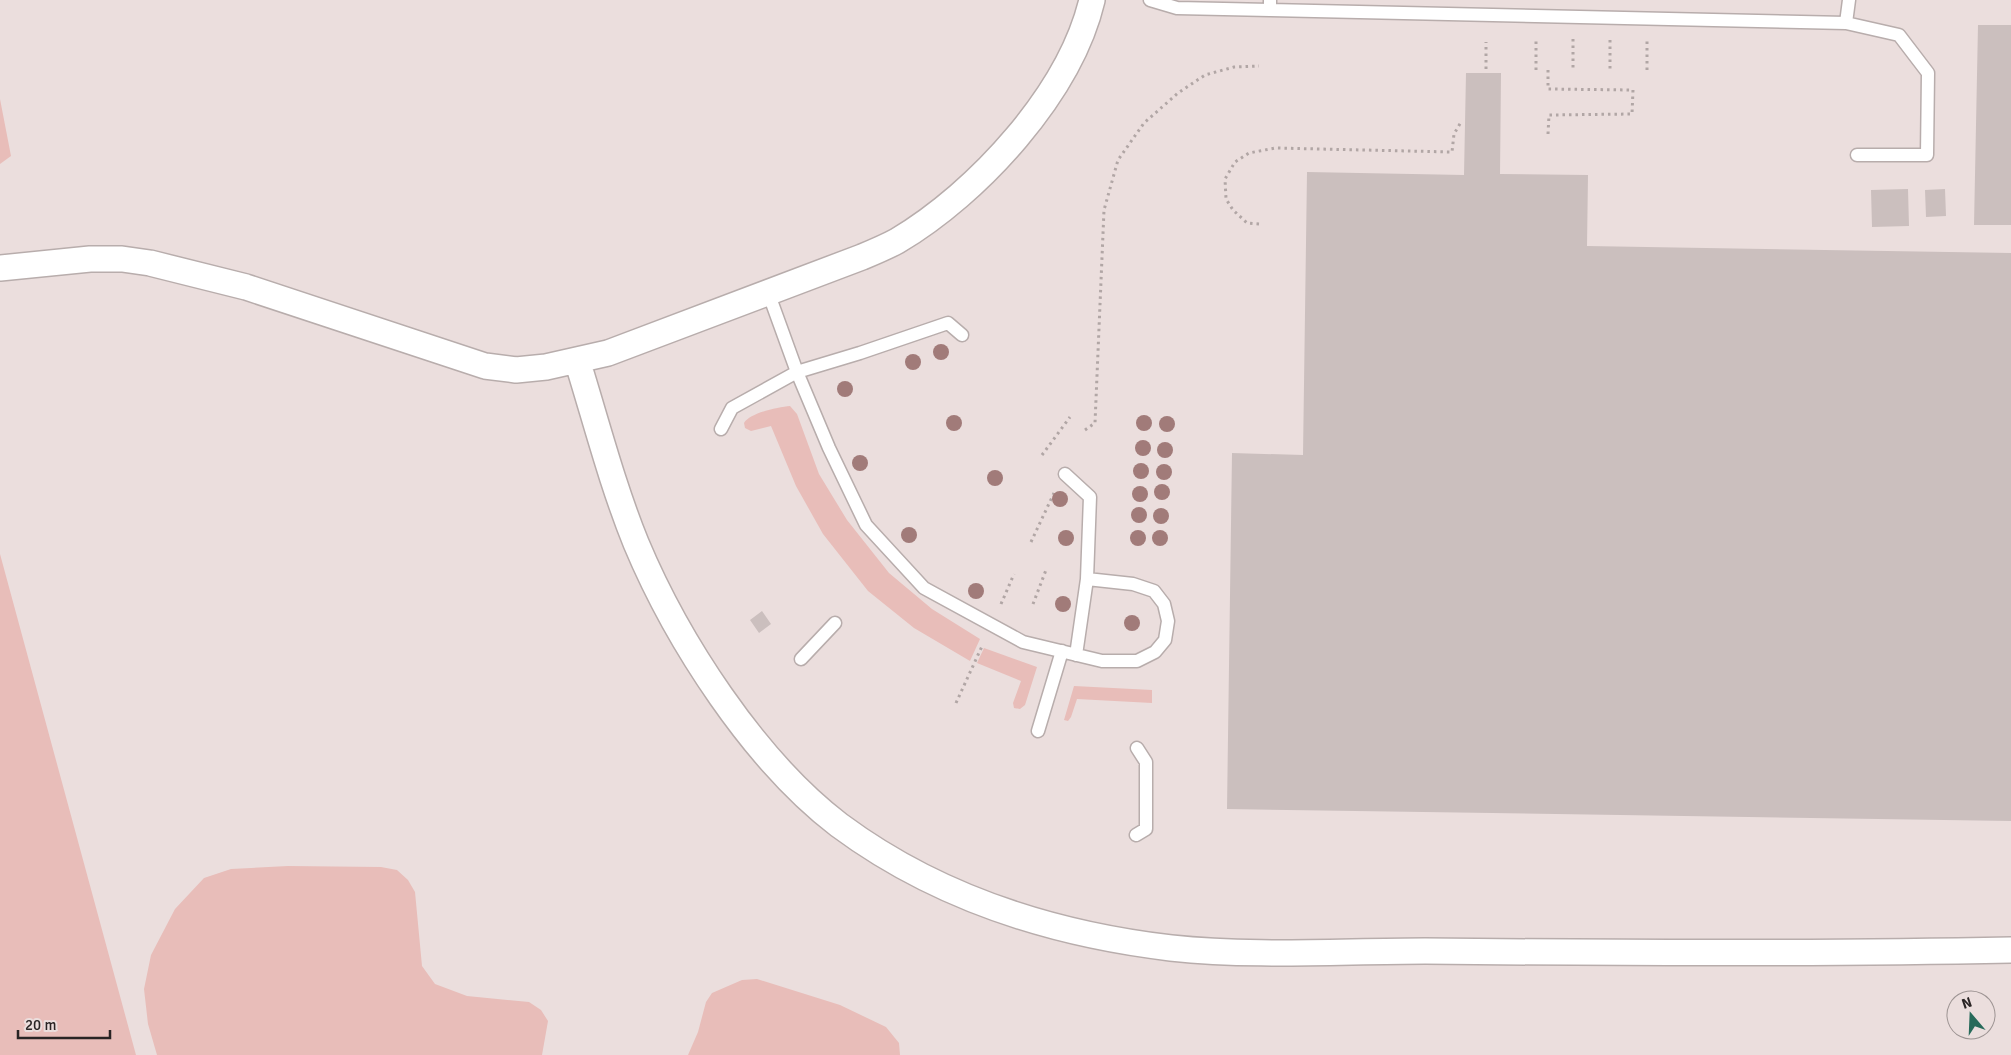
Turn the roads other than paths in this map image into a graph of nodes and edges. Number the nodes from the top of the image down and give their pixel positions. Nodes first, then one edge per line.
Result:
1 (1092, 0) edge
2 (1150, 0) edge
3 (1849, 0) edge
4 (1270, 5) edge
5 (1846, 23) junction
6 (1857, 155) dead end
7 (0, 268) edge
8 (768, 292) junction
9 (962, 335) dead end
10 (577, 360) junction
11 (797, 372) junction
12 (721, 429) dead end
13 (1064, 474) dead end
14 (1086, 579) junction
15 (835, 623) dead end
16 (1062, 652) junction
17 (1076, 655) junction
18 (802, 660) dead end
19 (1038, 731) dead end
20 (1137, 748) dead end
21 (1136, 834) dead end
22 (2011, 950) edge

1 - 8 street
2 - 4 lane
3 - 5 lane
4 - 5 lane
5 - 6 lane
7 - 10 street
8 - 10 street
8 - 11 lane
9 - 11 lane
10 - 22 street
11 - 12 lane
11 - 16 lane
13 - 14 lane
14 - 17 lane
14 - 17 lane
15 - 18 lane
16 - 17 lane
16 - 19 lane
20 - 21 lane

